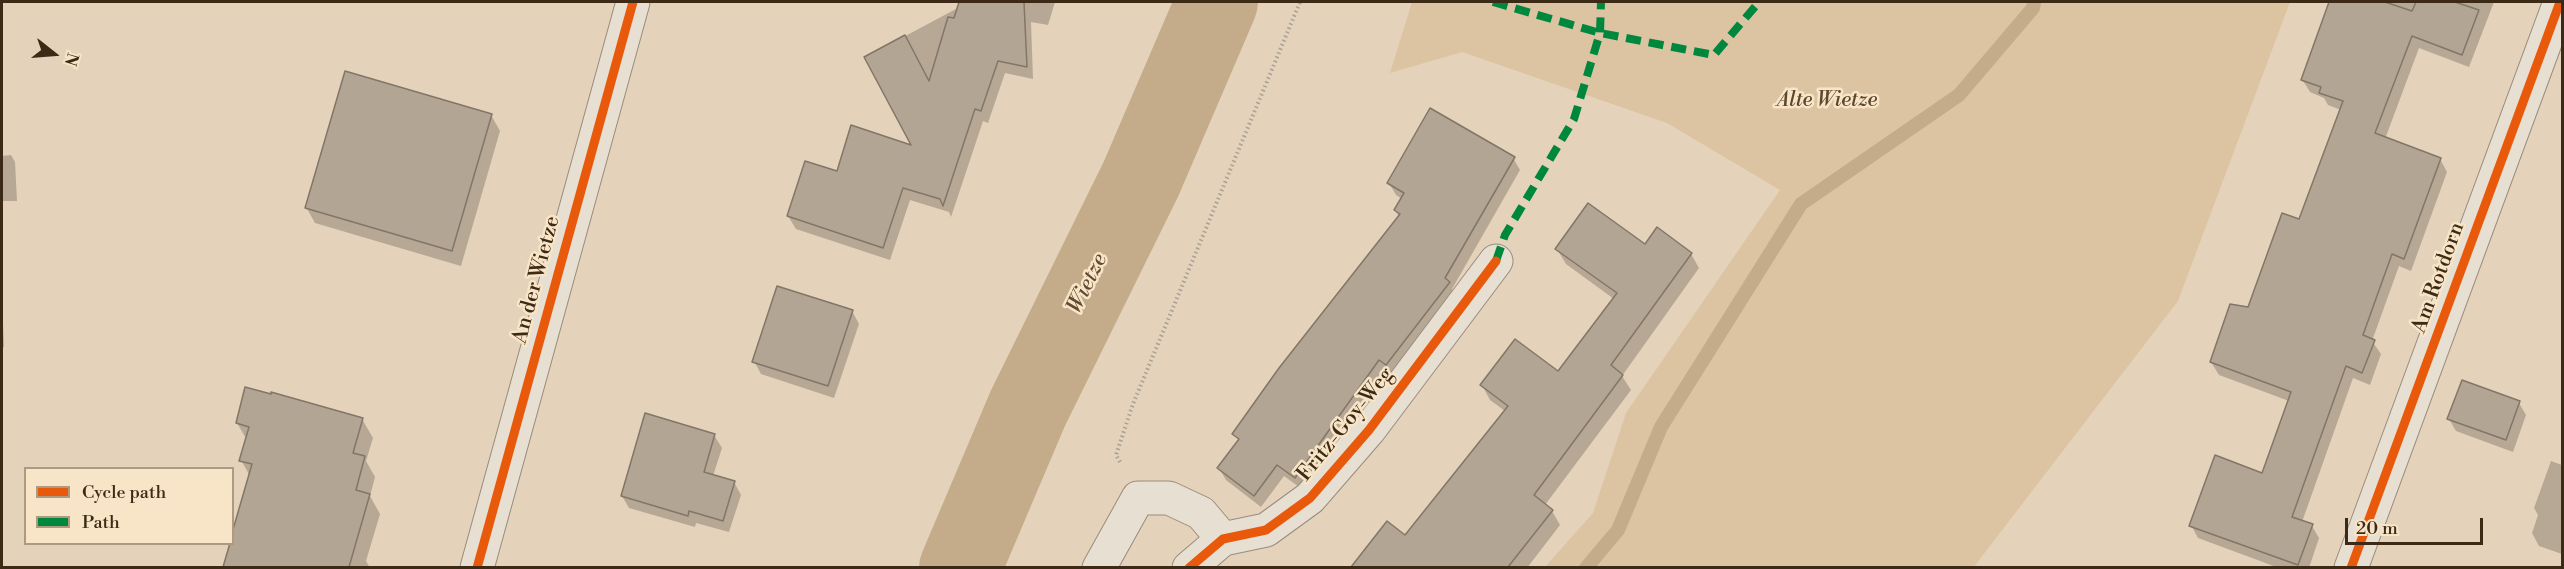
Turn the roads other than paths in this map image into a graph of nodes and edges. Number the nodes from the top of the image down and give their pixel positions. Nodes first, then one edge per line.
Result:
1 (633, 2) edge
2 (2560, 2) edge
3 (1496, 261) dead end
4 (1223, 539) junction
5 (477, 567) edge
6 (1099, 567) edge
7 (1189, 567) edge
8 (2351, 567) edge

1 - 5 street, An der Wietze
2 - 8 street, Am Rotdorn
3 - 4 street, Fritz-Goy-Weg
4 - 6 street
4 - 7 street, Fritz-Goy-Weg

